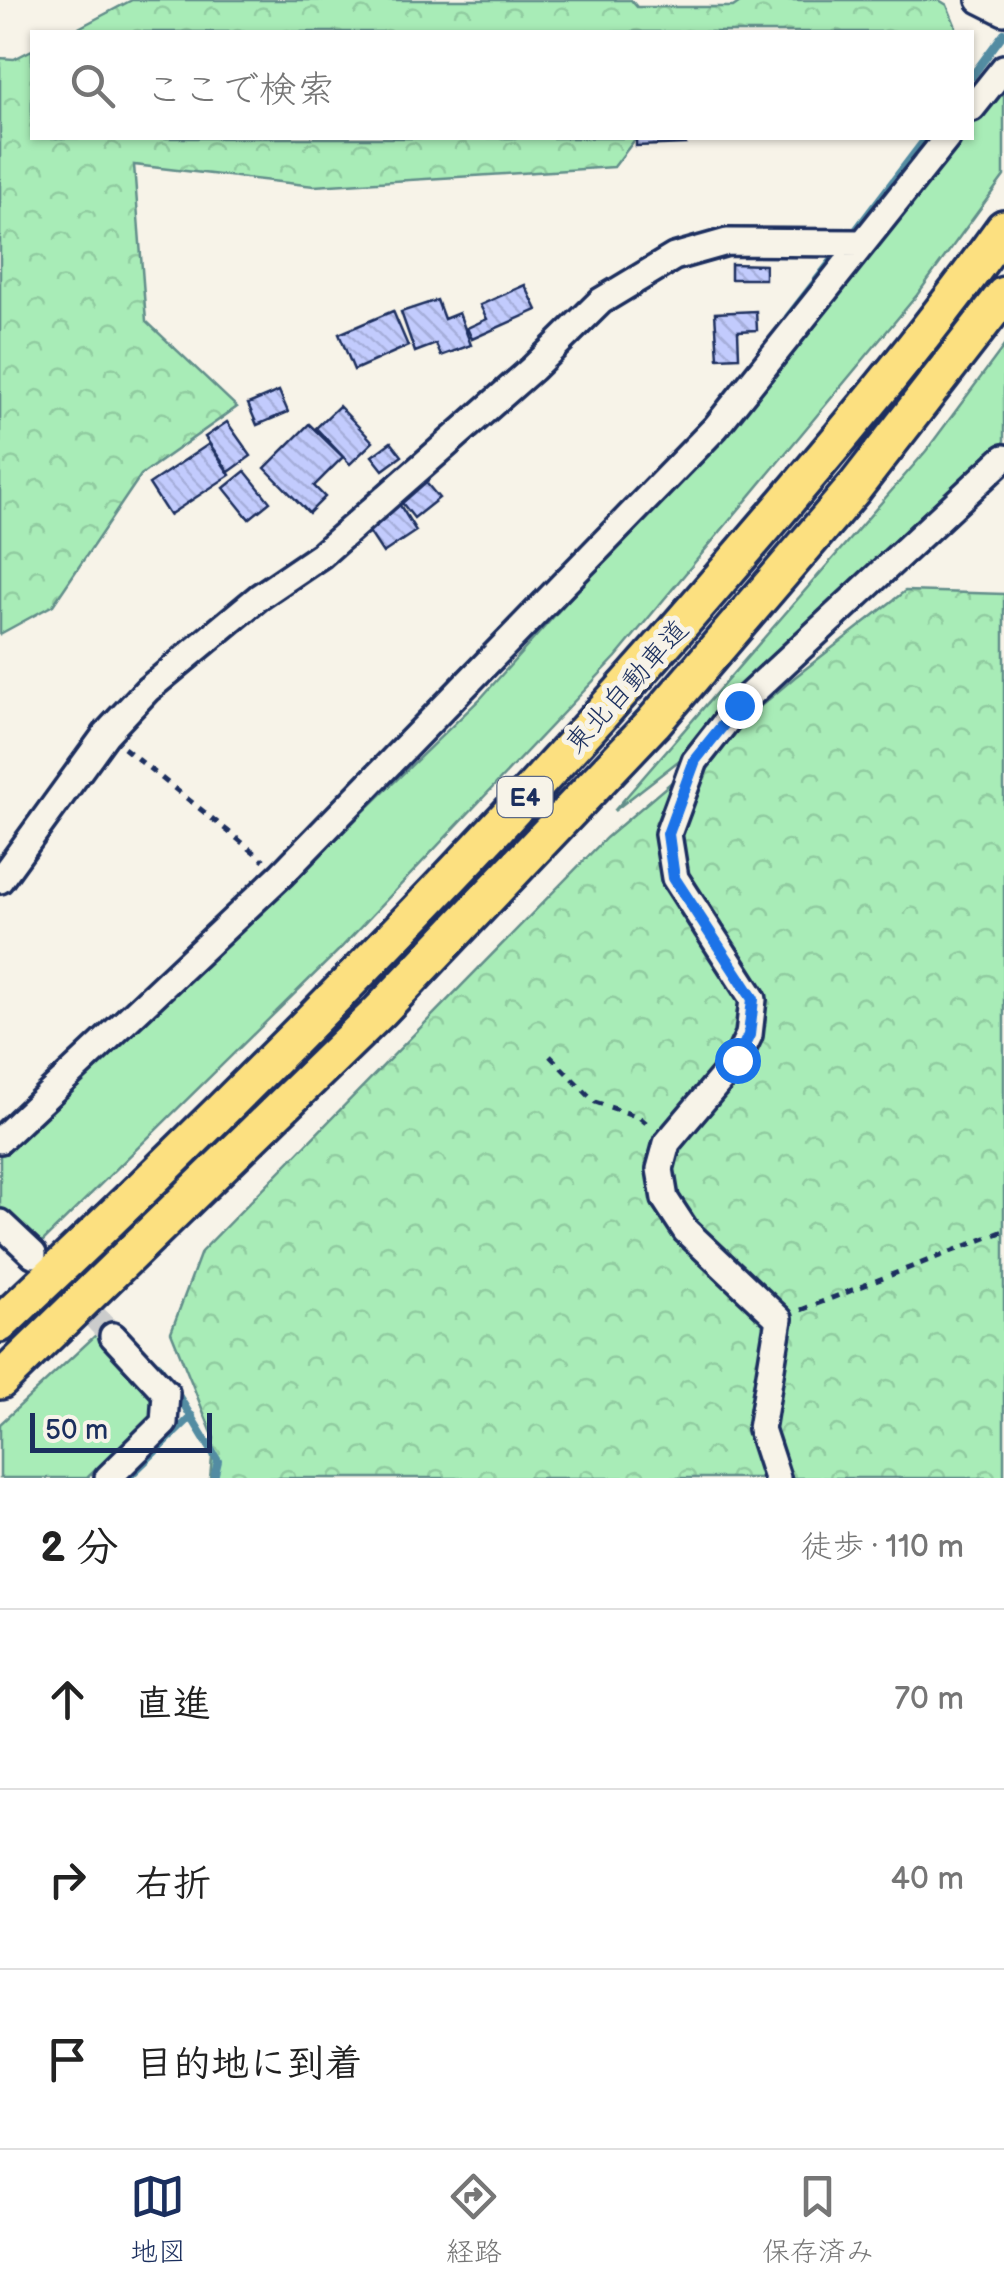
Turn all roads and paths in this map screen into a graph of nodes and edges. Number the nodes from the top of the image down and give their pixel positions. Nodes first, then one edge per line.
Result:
1 (980, 0) edge
2 (1004, 12) edge
3 (1004, 68) edge
4 (974, 106) edge
5 (945, 140) edge
6 (1004, 228) edge
7 (862, 243) junction
8 (1004, 295) edge
9 (1004, 458) edge
10 (106, 734) junction
11 (282, 874) junction
12 (0, 880) edge
13 (550, 1056) dead end
14 (0, 1140) edge
15 (667, 1143) junction
16 (0, 1224) edge
17 (1004, 1230) edge
18 (34, 1254) tunnel mouth
19 (779, 1319) junction
20 (0, 1324) edge
21 (113, 1336) tunnel mouth
22 (0, 1381) edge
23 (108, 1478) edge
24 (777, 1478) edge

1 - 2 street
3 - 4 street
5 - 7 street
6 - 20 highway, 東北自動車道 / E4
7 - 10 street
7 - 11 street
8 - 22 highway, 東北自動車道 / E4
9 - 15 street
10 - 11 path
10 - 12 street
11 - 14 street
13 - 15 path
15 - 19 street
16 - 18 street
17 - 19 path
19 - 24 street
21 - 23 street

